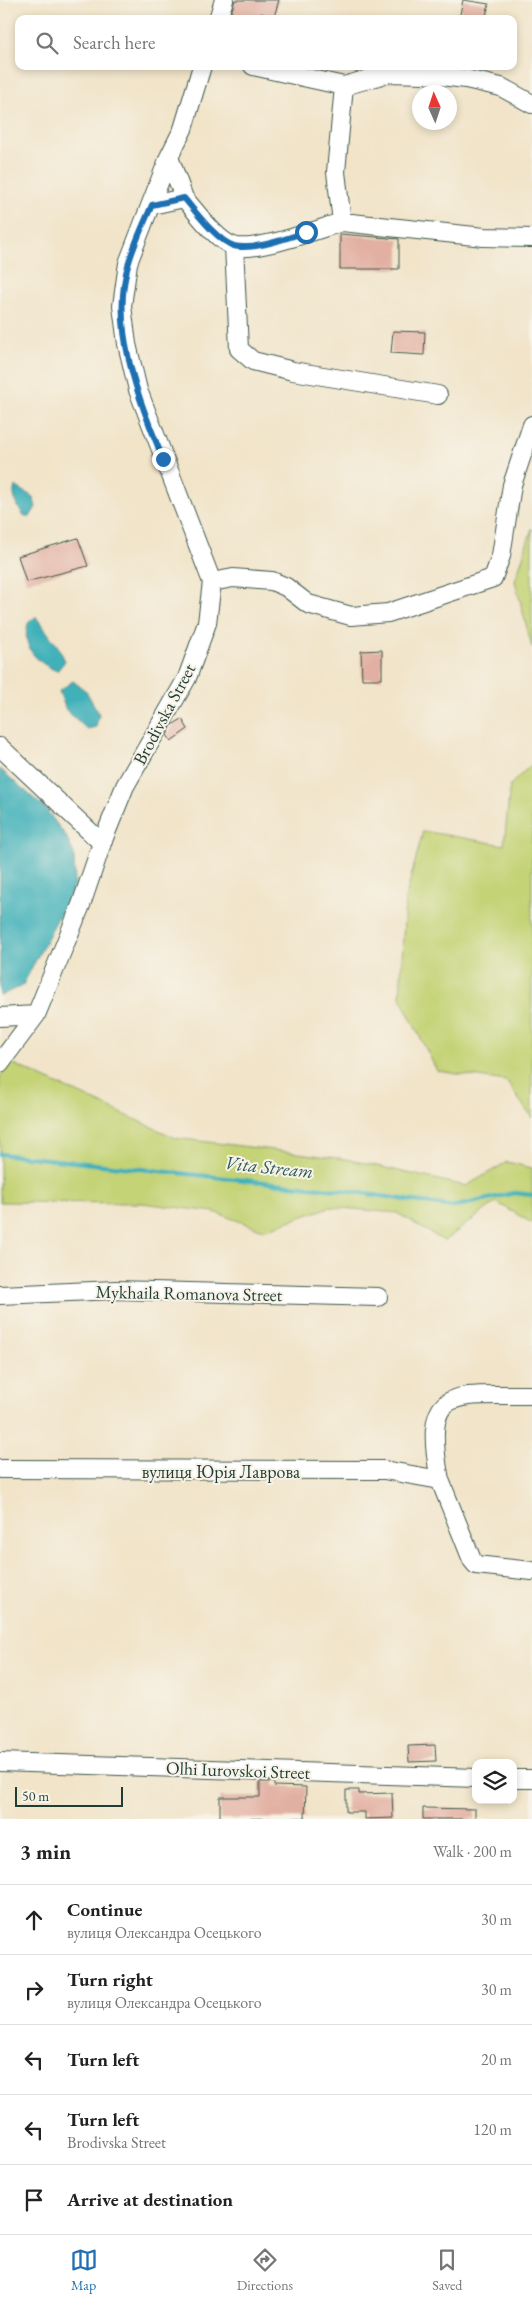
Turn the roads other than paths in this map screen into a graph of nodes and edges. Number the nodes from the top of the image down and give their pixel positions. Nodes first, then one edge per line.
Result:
1 (224, 0) edge
2 (219, 15) edge
3 (201, 70) edge
4 (271, 70) edge
5 (344, 86) junction
6 (532, 104) edge
7 (169, 157) junction
8 (184, 198) junction
9 (152, 205) junction
10 (342, 222) junction
11 (532, 238) edge
12 (234, 246) junction
13 (438, 395) dead end
14 (532, 425) edge
15 (212, 582) junction
16 (0, 746) edge
17 (102, 843) junction
18 (36, 1015) junction
19 (0, 1017) edge
20 (0, 1063) edge
21 (0, 1295) edge
22 (378, 1297) dead end
23 (532, 1395) edge
24 (0, 1469) edge
25 (440, 1480) junction
26 (532, 1571) edge
27 (0, 1762) edge
28 (472, 1778) edge
29 (517, 1779) edge
30 (532, 1779) edge

1 - 2 street
3 - 7 street, Brodivska Street
4 - 5 street
5 - 6 street
5 - 10 street
7 - 8 street
7 - 9 street, Brodivska Street
8 - 9 street
8 - 12 street
9 - 15 street, Brodivska Street
10 - 11 street
10 - 12 street
12 - 13 street
14 - 15 street
15 - 17 street, Brodivska Street
16 - 17 street
17 - 18 street, Brodivska Street
18 - 19 street
18 - 20 street, Brodivska Street
21 - 22 street, Mykhaila Romanova Street
23 - 25 street
24 - 25 street, вулиця Юрія Лаврова
25 - 26 street
27 - 28 street, Olhi Iurovskoi Street
29 - 30 street

